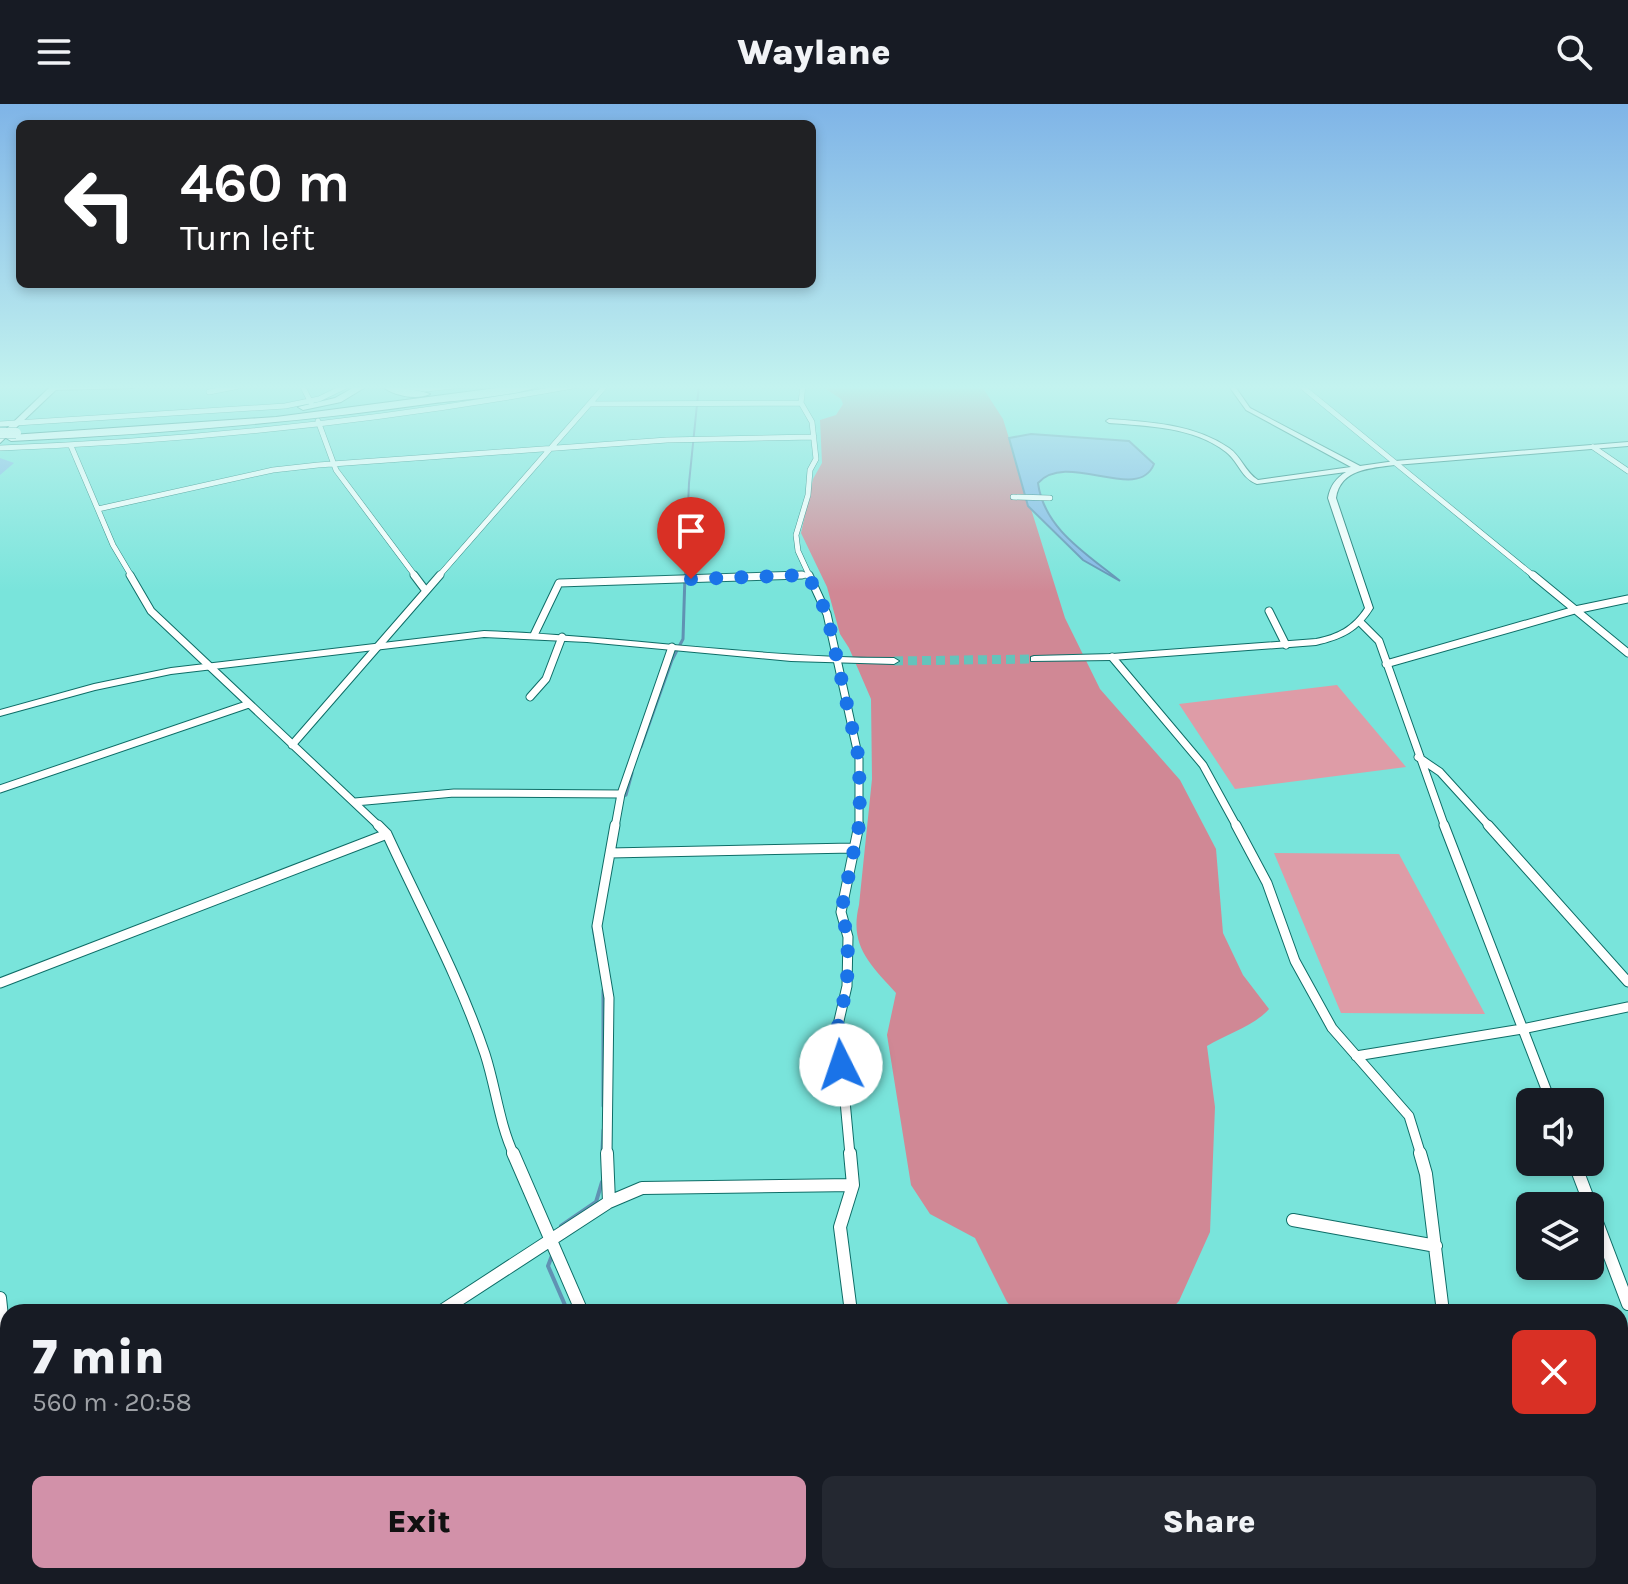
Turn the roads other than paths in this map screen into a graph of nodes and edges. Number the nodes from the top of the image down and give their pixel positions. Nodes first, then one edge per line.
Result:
1 (74, 454) edge
2 (330, 454) edge
3 (499, 454) edge
4 (547, 454) edge
5 (816, 454) edge
6 (1230, 454) edge
7 (1333, 454) edge
8 (1384, 454) edge
9 (1506, 454) edge
10 (1603, 454) edge
11 (1395, 463) junction
12 (334, 464) junction
13 (1359, 468) junction
14 (1628, 471) edge
15 (1013, 497) dead end
16 (1050, 498) dead end
17 (98, 509) junction
18 (808, 575) junction
19 (426, 591) junction
20 (1628, 599) edge
21 (1575, 610) junction
22 (1269, 611) dead end
23 (1361, 623) junction
24 (534, 635) junction
25 (562, 637) junction
26 (382, 645) junction
27 (1286, 645) junction
28 (672, 647) junction
29 (1628, 653) edge
30 (1112, 657) junction
31 (1034, 659) tunnel mouth
32 (894, 661) tunnel mouth
33 (837, 662) junction
34 (1386, 664) junction
35 (208, 666) junction
36 (530, 697) dead end
37 (249, 704) junction
38 (0, 713) edge
39 (292, 745) junction
40 (1417, 756) junction
41 (0, 789) edge
42 (621, 794) junction
43 (355, 802) junction
44 (387, 834) junction
45 (853, 848) junction
46 (610, 853) junction
47 (1628, 982) edge
48 (0, 983) edge
49 (1628, 1007) edge
50 (1522, 1029) junction
51 (1356, 1056) junction
52 (1545, 1088) edge
53 (1579, 1176) edge
54 (853, 1185) junction
55 (609, 1202) junction
56 (1293, 1220) dead end
57 (549, 1239) junction
58 (1436, 1246) junction
59 (452, 1304) edge
60 (578, 1304) edge
61 (850, 1304) edge
62 (1442, 1304) edge
63 (1628, 1304) edge

1 - 17 street
2 - 12 street
3 - 12 street
4 - 19 street
5 - 18 street
6 - 13 street
7 - 13 street
8 - 11 street
9 - 11 street
10 - 14 street
11 - 13 street
11 - 21 street
12 - 17 street
12 - 19 street
13 - 23 street
15 - 16 street
17 - 35 street
18 - 24 street
18 - 33 street
19 - 26 street
20 - 21 street
21 - 29 street
21 - 34 street
22 - 27 street
23 - 27 street
23 - 34 street
24 - 25 street
24 - 26 street
25 - 28 street
25 - 36 street
26 - 35 street
26 - 39 street
27 - 30 street
28 - 33 street
28 - 42 street
30 - 31 street
30 - 51 street
32 - 33 street
33 - 45 street
34 - 40 street
35 - 37 street
35 - 38 street
37 - 39 street
37 - 41 street
39 - 43 street
40 - 47 street
40 - 50 street
42 - 43 street
42 - 46 street
43 - 44 street
44 - 48 street
44 - 57 street
45 - 46 street
45 - 54 street
46 - 55 street
49 - 50 street
50 - 51 street
50 - 52 street
51 - 58 street
53 - 63 street
54 - 55 street
54 - 61 street
55 - 57 street
56 - 58 street
57 - 59 street
57 - 60 street
58 - 62 street

